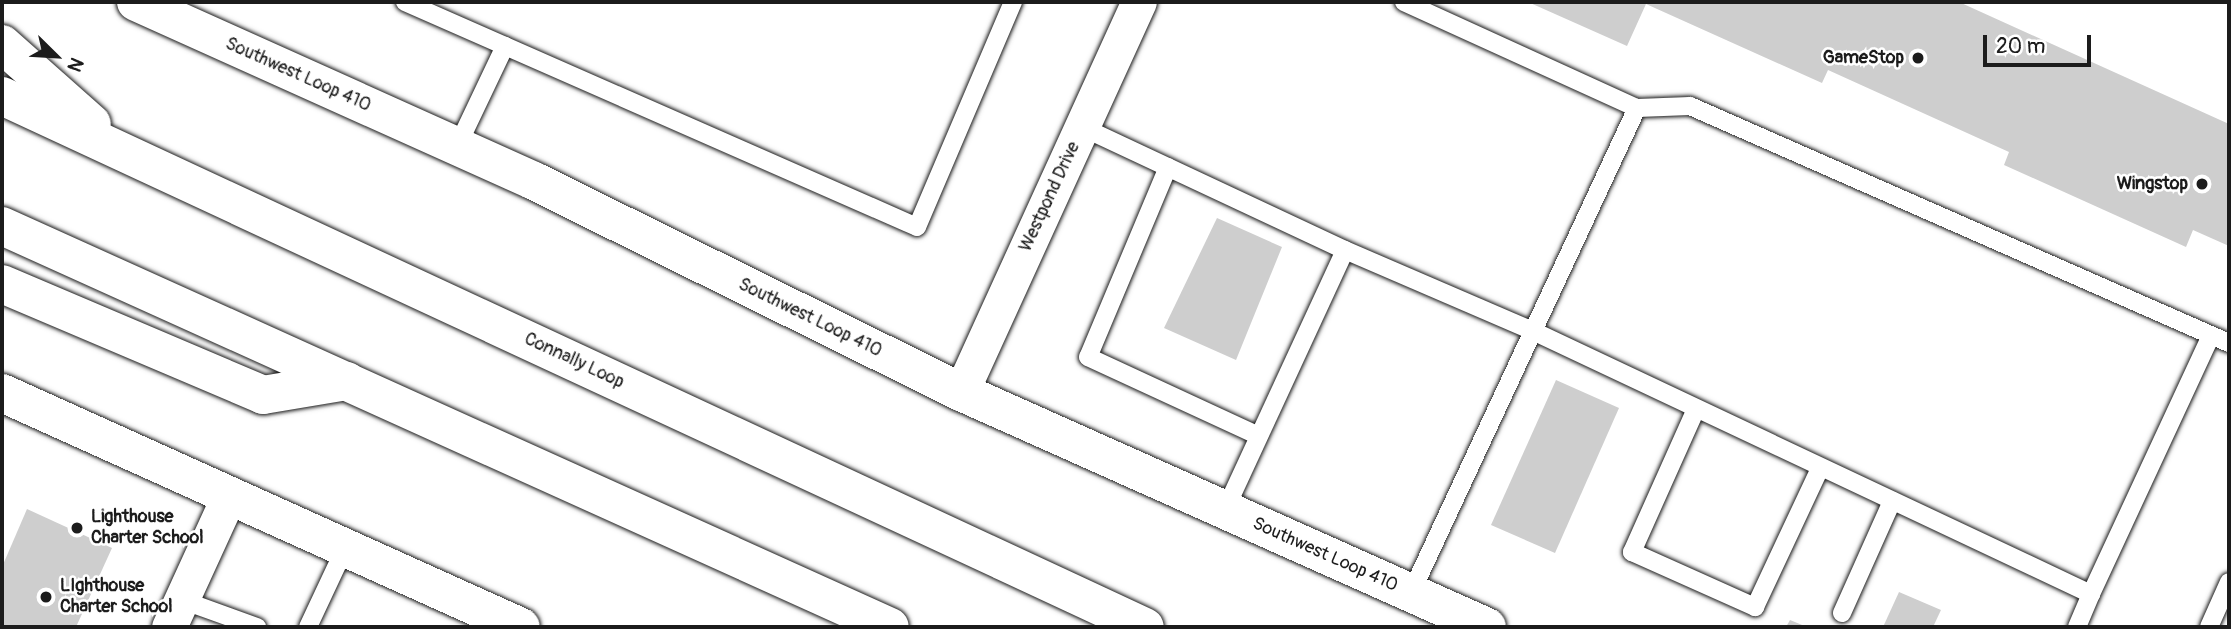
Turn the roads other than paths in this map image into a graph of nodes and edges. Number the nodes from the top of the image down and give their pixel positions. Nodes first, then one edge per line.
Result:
1 (136, 2) edge
2 (405, 2) edge
3 (1013, 2) edge
4 (1139, 2) edge
5 (1404, 2) edge
6 (2, 44) edge
7 (505, 46) junction
8 (2, 96) edge
9 (1637, 108) junction
10 (1082, 127) junction
11 (457, 147) junction
12 (120, 149) junction
13 (1168, 167) junction
14 (2, 226) edge
15 (1345, 250) junction
16 (2, 284) edge
17 (1533, 331) junction
18 (2211, 335) junction
19 (2229, 343) edge
20 (346, 381) junction
21 (961, 392) junction
22 (2, 393) edge
23 (1696, 409) junction
24 (1259, 436) junction
25 (1819, 468) junction
26 (229, 496) junction
27 (1892, 501) junction
28 (1225, 510) junction
29 (345, 548) junction
30 (2229, 582) edge
31 (1411, 593) junction
32 (2091, 594) junction
33 (1842, 613) dead end
34 (176, 614) edge
35 (257, 627) edge
36 (308, 627) edge
37 (521, 627) edge
38 (890, 627) edge
39 (1145, 627) edge
40 (1487, 627) edge
41 (2077, 627) edge
42 (2209, 627) edge

1 - 11 main road, Southwest Loop 410
2 - 7 lane
3 - 7 lane
4 - 10 street, Westpond Drive
5 - 9 lane
6 - 12 main road
7 - 11 lane
8 - 12 main road, Connally Loop
9 - 17 lane
9 - 18 lane
10 - 13 lane
10 - 21 street, Westpond Drive
11 - 21 main road, Southwest Loop 410
12 - 39 main road, Connally Loop
13 - 15 lane
13 - 24 lane
14 - 20 main road
15 - 17 lane
15 - 24 lane
16 - 20 main road
17 - 23 lane
17 - 31 lane
18 - 19 lane
18 - 32 lane
20 - 38 main road
21 - 28 main road, Southwest Loop 410
22 - 26 main road
23 - 25 lane
23 - 25 lane
24 - 28 lane
25 - 27 lane
26 - 29 main road
26 - 34 street
27 - 32 lane
27 - 33 lane
28 - 31 main road, Southwest Loop 410
29 - 36 lane
29 - 37 main road
30 - 42 lane
31 - 40 main road, Southwest Loop 410
32 - 41 lane
34 - 35 lane

